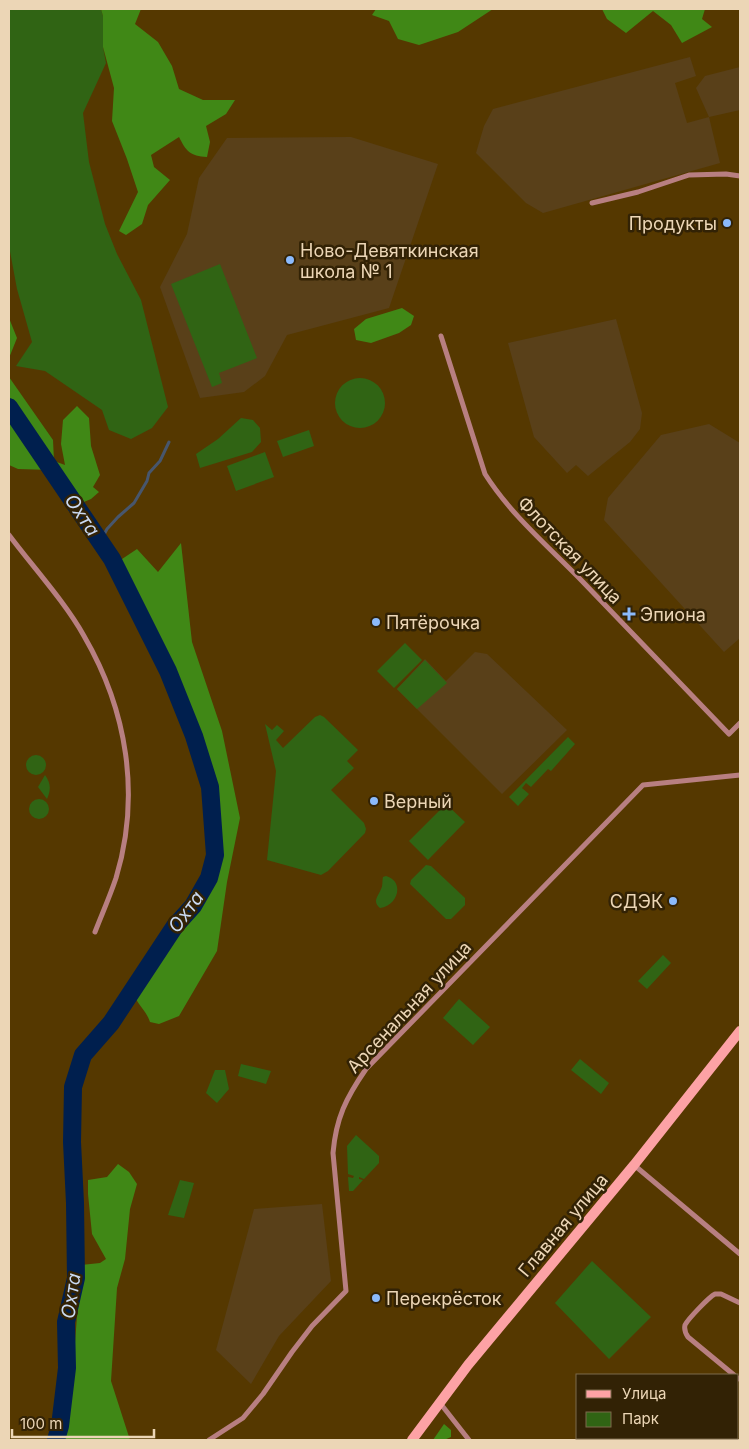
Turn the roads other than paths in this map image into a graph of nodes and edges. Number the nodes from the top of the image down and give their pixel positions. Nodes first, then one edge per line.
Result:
1 (740, 176) edge
2 (592, 203) dead end
3 (441, 336) dead end
4 (9, 535) edge
5 (740, 723) edge
6 (740, 775) edge
7 (95, 932) dead end
8 (740, 1031) edge
9 (634, 1165) junction
10 (740, 1254) edge
11 (740, 1303) edge
12 (733, 1374) edge
13 (439, 1402) junction
14 (209, 1440) edge
15 (412, 1440) edge
16 (468, 1440) edge

1 - 2 street
3 - 5 street, Флотская улица
4 - 7 street
6 - 14 street, Арсенальная улица
8 - 9 main road, Главная улица
9 - 10 street
9 - 13 main road, Главная улица
11 - 12 street
13 - 15 main road, Главная улица
13 - 16 street

